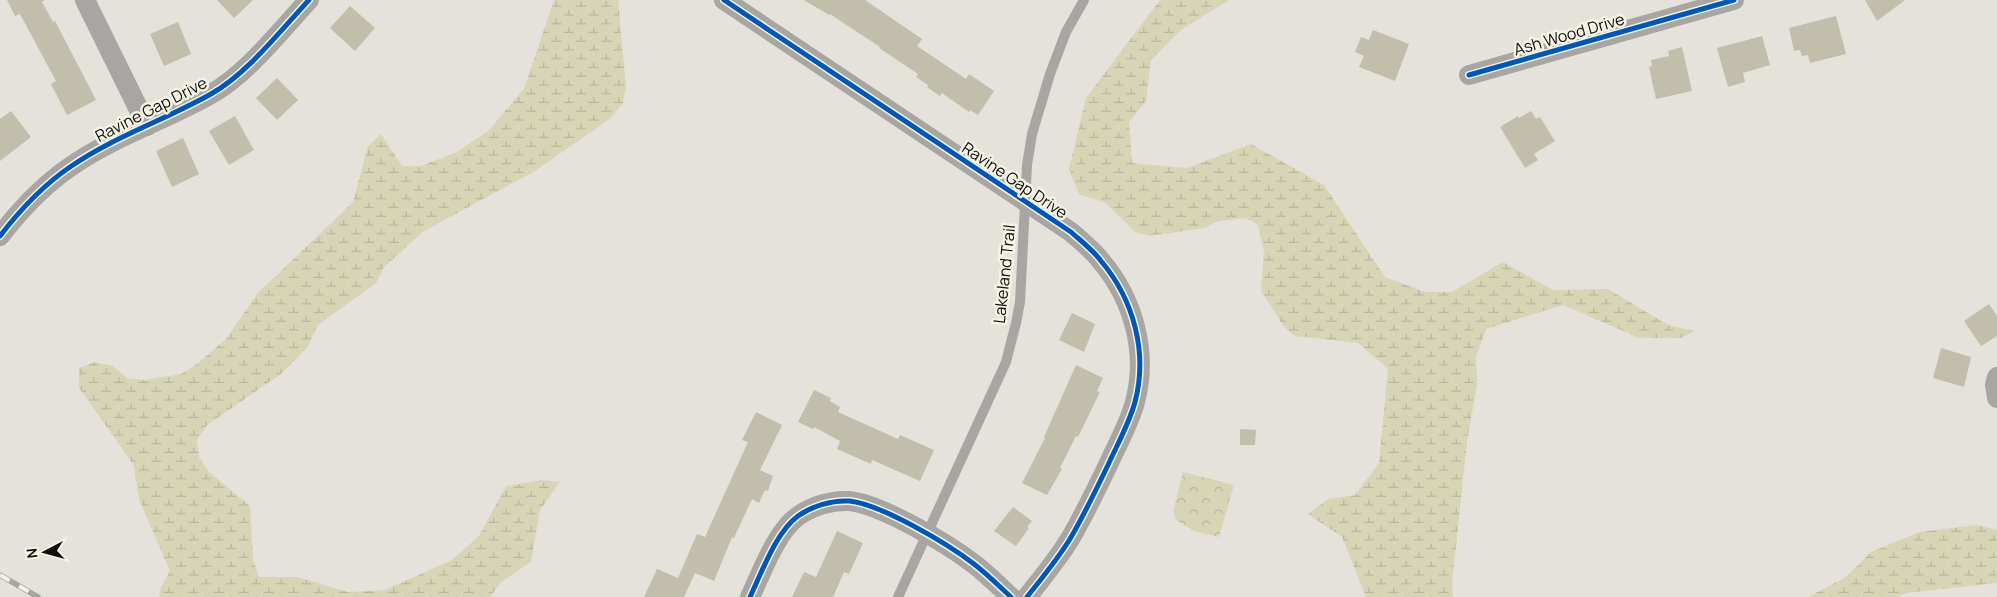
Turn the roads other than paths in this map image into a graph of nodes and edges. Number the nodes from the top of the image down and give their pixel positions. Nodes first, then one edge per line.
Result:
1 (85, 0) edge
2 (309, 0) edge
3 (724, 0) edge
4 (1084, 0) edge
5 (1734, 0) edge
6 (1469, 75) dead end
7 (147, 126) junction
8 (1026, 202) junction
9 (0, 236) edge
10 (1997, 377) edge
11 (1997, 398) edge
12 (927, 535) junction
13 (750, 597) edge
14 (898, 597) edge
15 (1011, 597) edge
16 (1027, 597) edge

1 - 7 street
2 - 7 street, Ravine Gap Drive
3 - 8 street, Ravine Gap Drive
4 - 8 lane, Lakeland Trail
5 - 6 street, Ash Wood Drive
7 - 9 street, Ravine Gap Drive
8 - 12 lane, Lakeland Trail
8 - 16 street, Ravine Gap Drive
10 - 11 street
12 - 13 street
12 - 14 lane, Lakeland Trail
12 - 15 street

